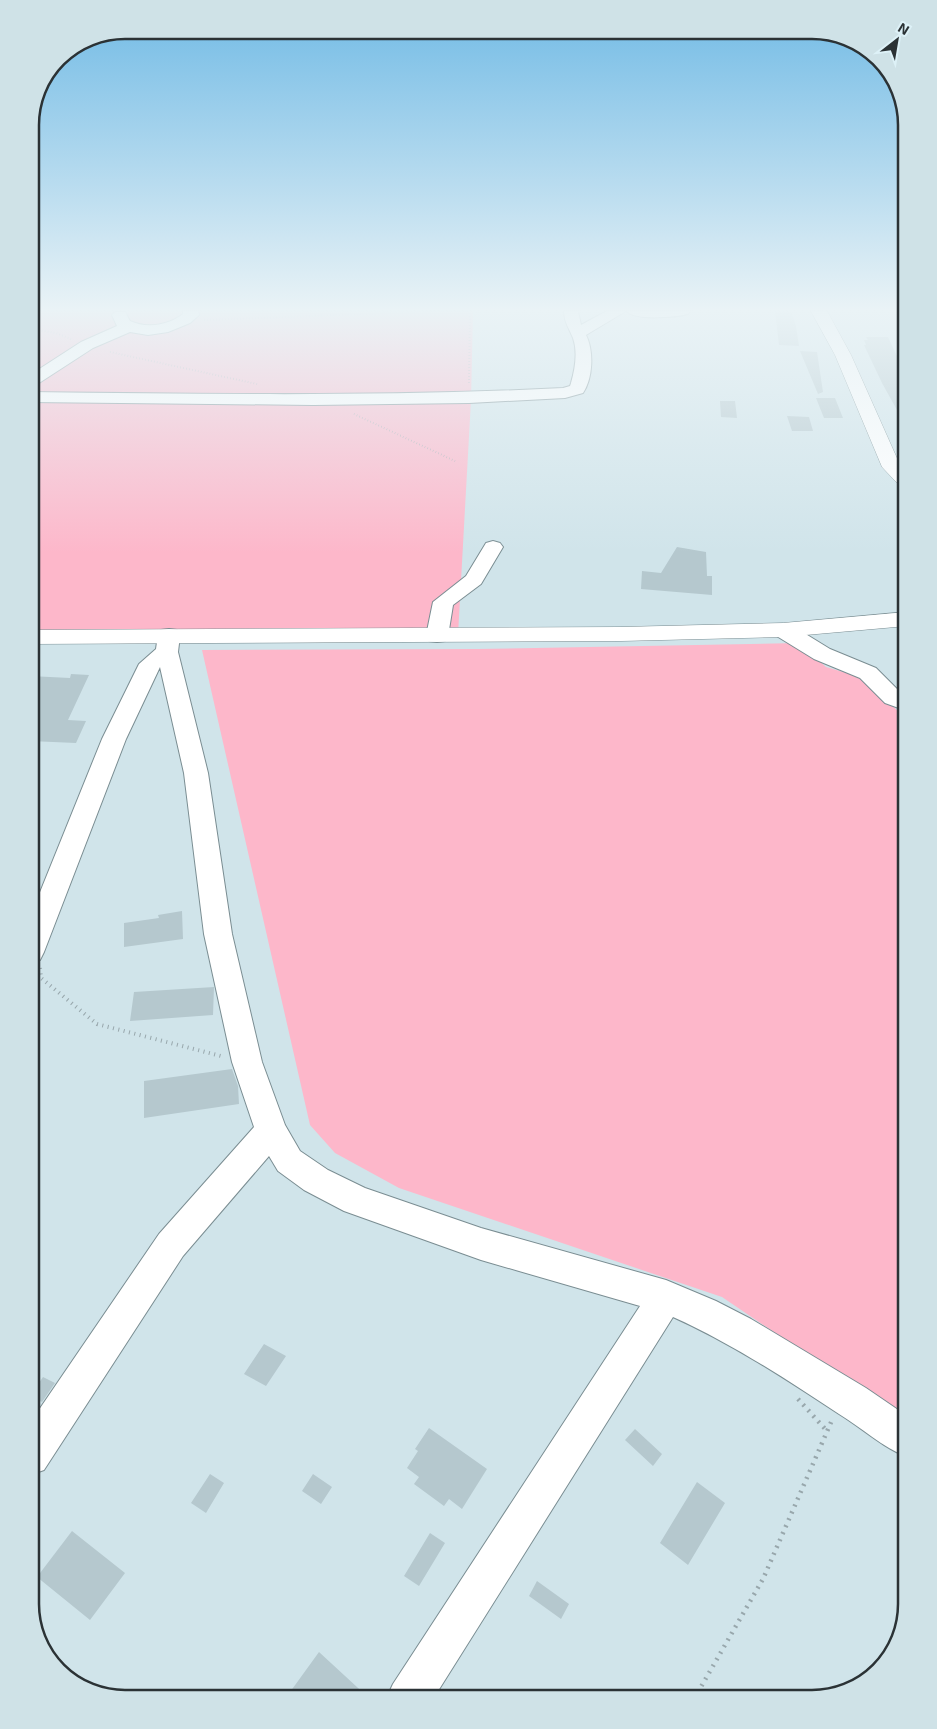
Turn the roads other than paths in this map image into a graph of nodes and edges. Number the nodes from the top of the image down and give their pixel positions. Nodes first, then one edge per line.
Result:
1 (573, 392) edge
2 (859, 392) edge
3 (39, 397) edge
4 (898, 473) edge
5 (493, 547) dead end
6 (898, 621) edge
7 (782, 630) junction
8 (437, 636) junction
9 (39, 637) edge
10 (168, 644) junction
11 (898, 700) edge
12 (39, 930) edge
13 (271, 1130) junction
14 (666, 1297) junction
15 (898, 1432) edge
16 (39, 1443) edge
17 (414, 1690) edge

1 - 3 street
2 - 4 main road
5 - 8 street
6 - 7 main road
7 - 8 main road
7 - 11 street
8 - 10 main road
9 - 10 main road
10 - 12 street
10 - 13 street
13 - 14 street
13 - 16 street
14 - 15 street
14 - 17 street

